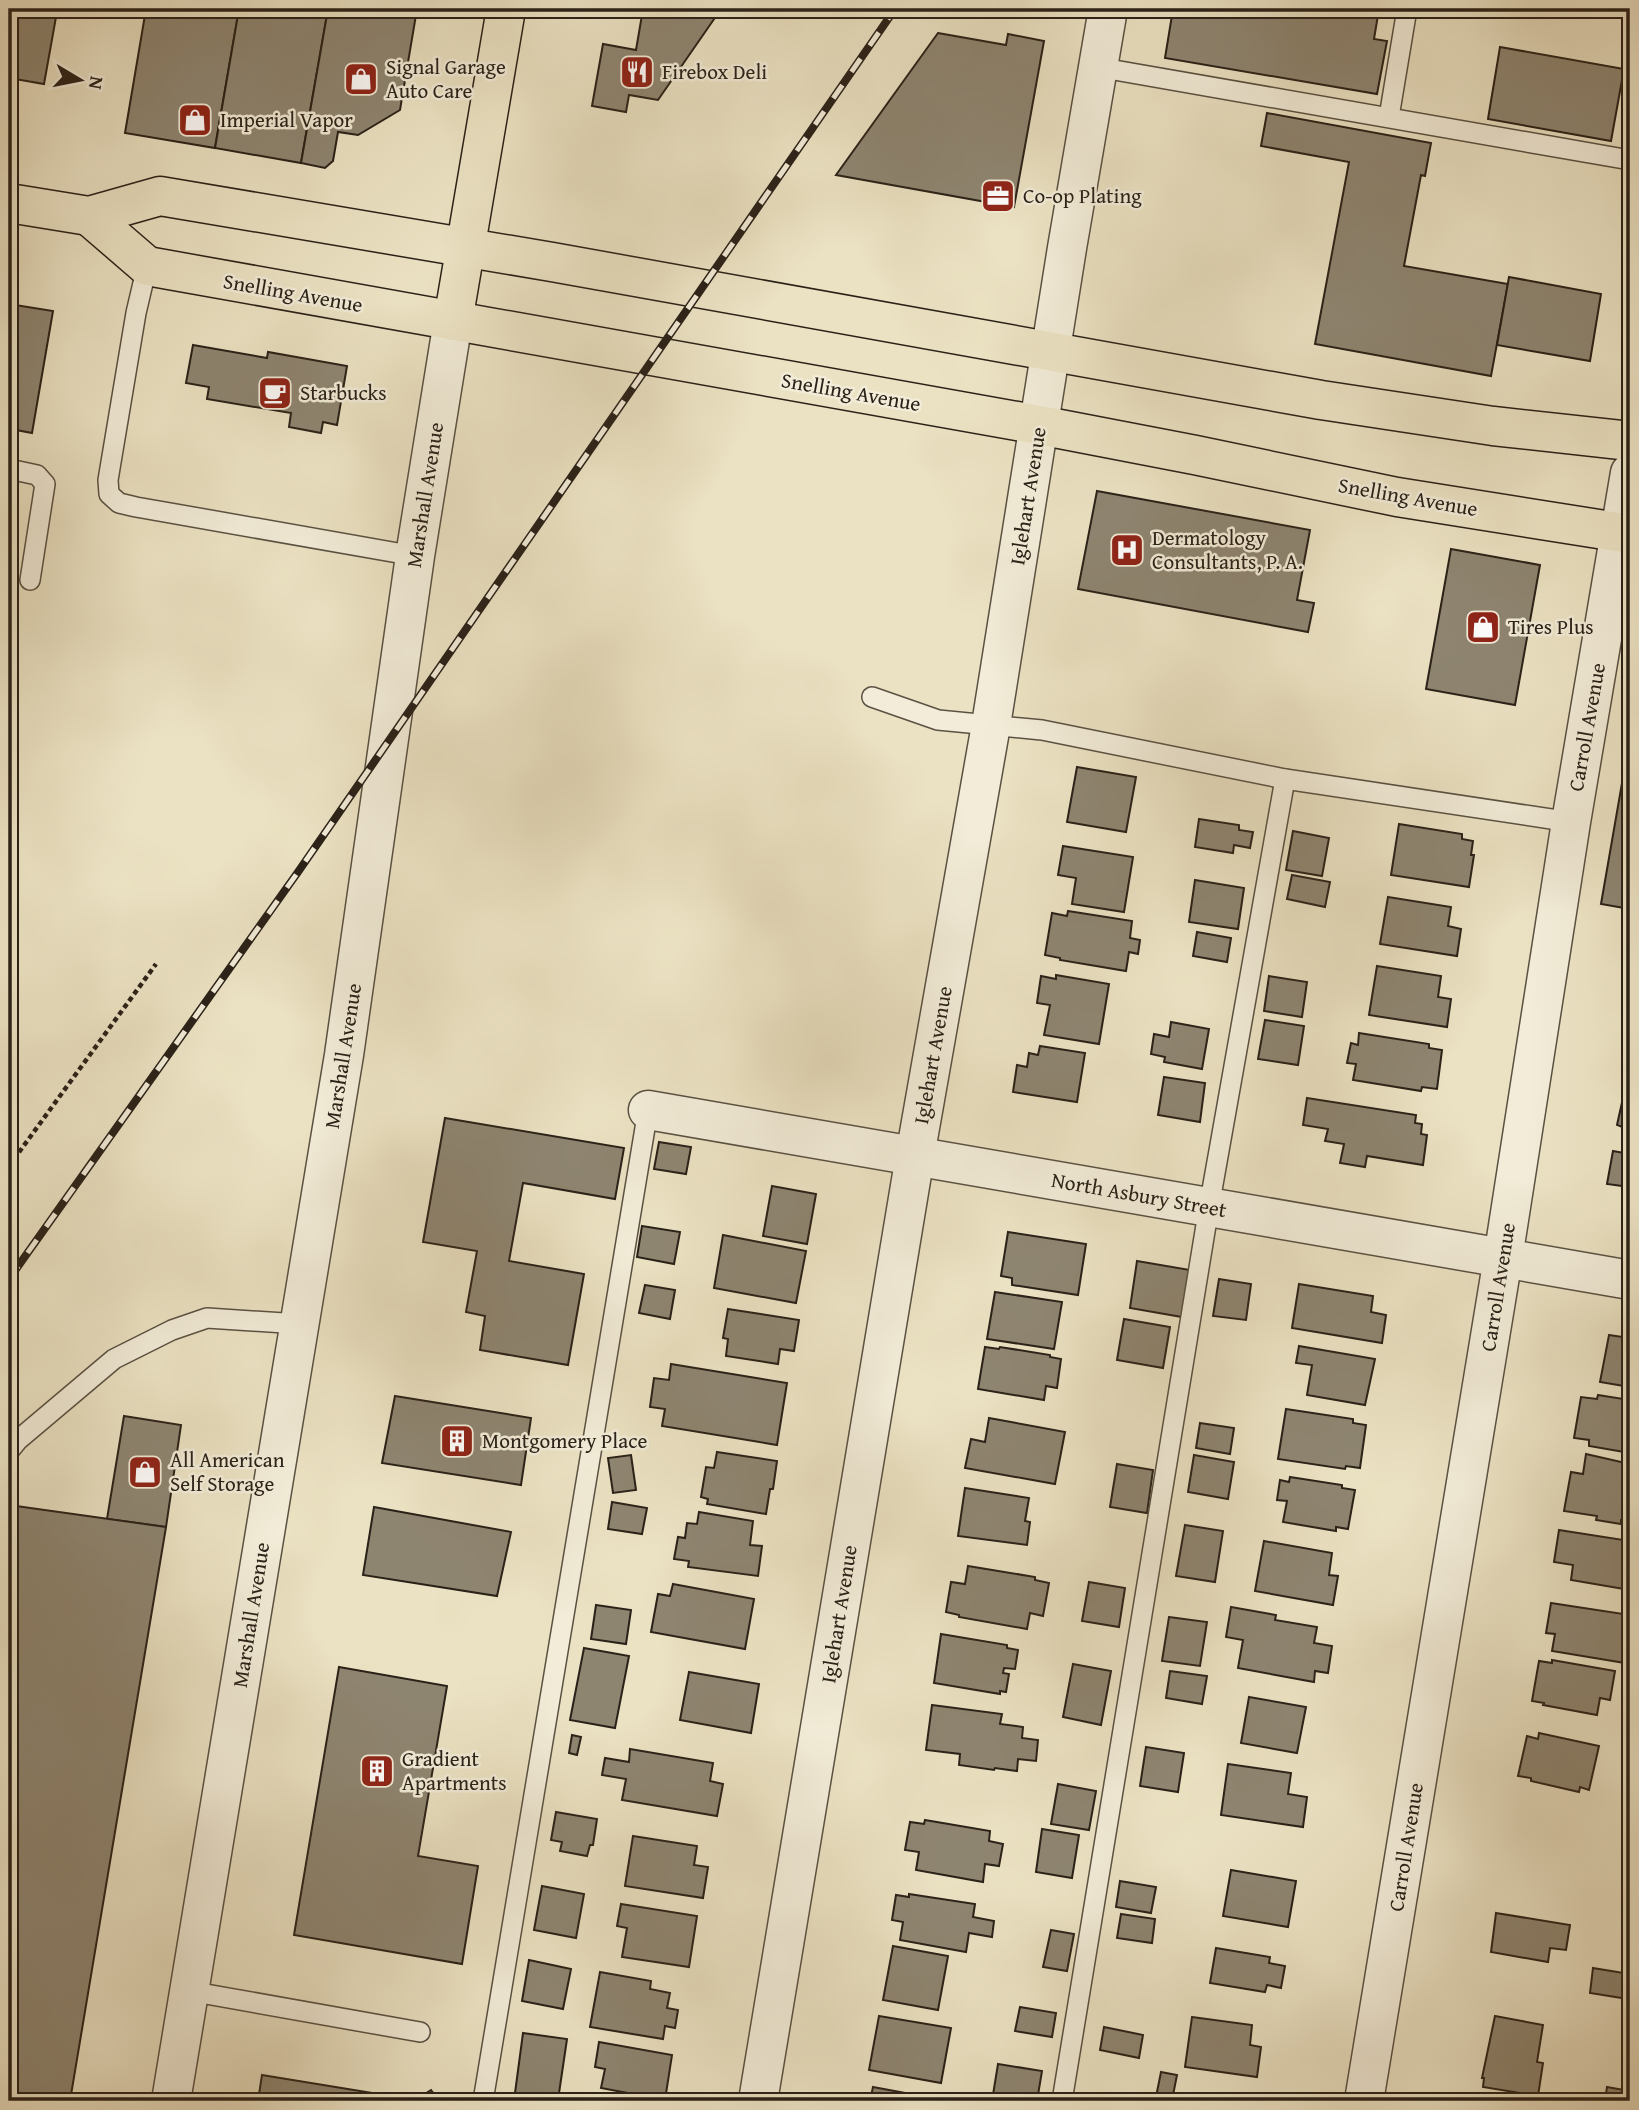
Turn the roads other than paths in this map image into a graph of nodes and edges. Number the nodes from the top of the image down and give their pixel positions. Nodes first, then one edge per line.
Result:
1 (506, 9) edge
2 (1108, 9) edge
3 (1407, 9) edge
4 (1097, 67) junction
5 (1389, 117) junction
6 (1630, 160) edge
7 (9, 203) edge
8 (89, 216) junction
9 (465, 246) junction
10 (147, 266) junction
11 (453, 321) junction
12 (1050, 351) junction
13 (1039, 425) junction
14 (1630, 442) edge
15 (9, 469) edge
16 (1630, 473) edge
17 (1625, 533) edge
18 (415, 556) junction
19 (30, 580) dead end
20 (872, 697) dead end
21 (990, 725) junction
22 (1285, 779) junction
23 (1571, 822) junction
24 (648, 1110) joint
25 (915, 1156) junction
26 (1209, 1207) junction
27 (1503, 1258) junction
28 (1630, 1280) edge
29 (300, 1324) junction
30 (9, 1451) edge
31 (189, 1991) junction
32 (420, 2032) dead end
33 (171, 2101) edge
34 (483, 2101) edge
35 (758, 2101) edge
36 (1062, 2101) edge
37 (1364, 2101) edge

1 - 9 main road, Marshall Avenue
2 - 4 street, Iglehart Avenue
3 - 5 lane
4 - 5 lane
4 - 12 street, Iglehart Avenue
5 - 6 lane
7 - 8 main road
8 - 9 main road
8 - 10 main road
9 - 11 main road, Marshall Avenue
9 - 12 main road
10 - 11 main road, Snelling Avenue
10 - 18 lane
11 - 13 main road, Snelling Avenue
11 - 18 street, Marshall Avenue
12 - 13 street, Iglehart Avenue
12 - 14 main road
13 - 17 main road, Snelling Avenue
13 - 21 street, Iglehart Avenue
15 - 19 lane
16 - 17 street, Carroll Avenue
17 - 23 street, Carroll Avenue
18 - 29 street, Marshall Avenue
20 - 21 lane
21 - 22 lane
21 - 25 street, Iglehart Avenue
22 - 23 lane
22 - 26 lane
23 - 27 street, Carroll Avenue
24 - 25 street, North Asbury Street
24 - 34 lane
25 - 26 street, North Asbury Street
25 - 35 street, Iglehart Avenue
26 - 27 street, North Asbury Street
26 - 36 lane
27 - 28 street, North Asbury Street
27 - 37 street, Carroll Avenue
29 - 30 lane
29 - 31 street, Marshall Avenue
31 - 32 lane
31 - 33 street, Marshall Avenue

